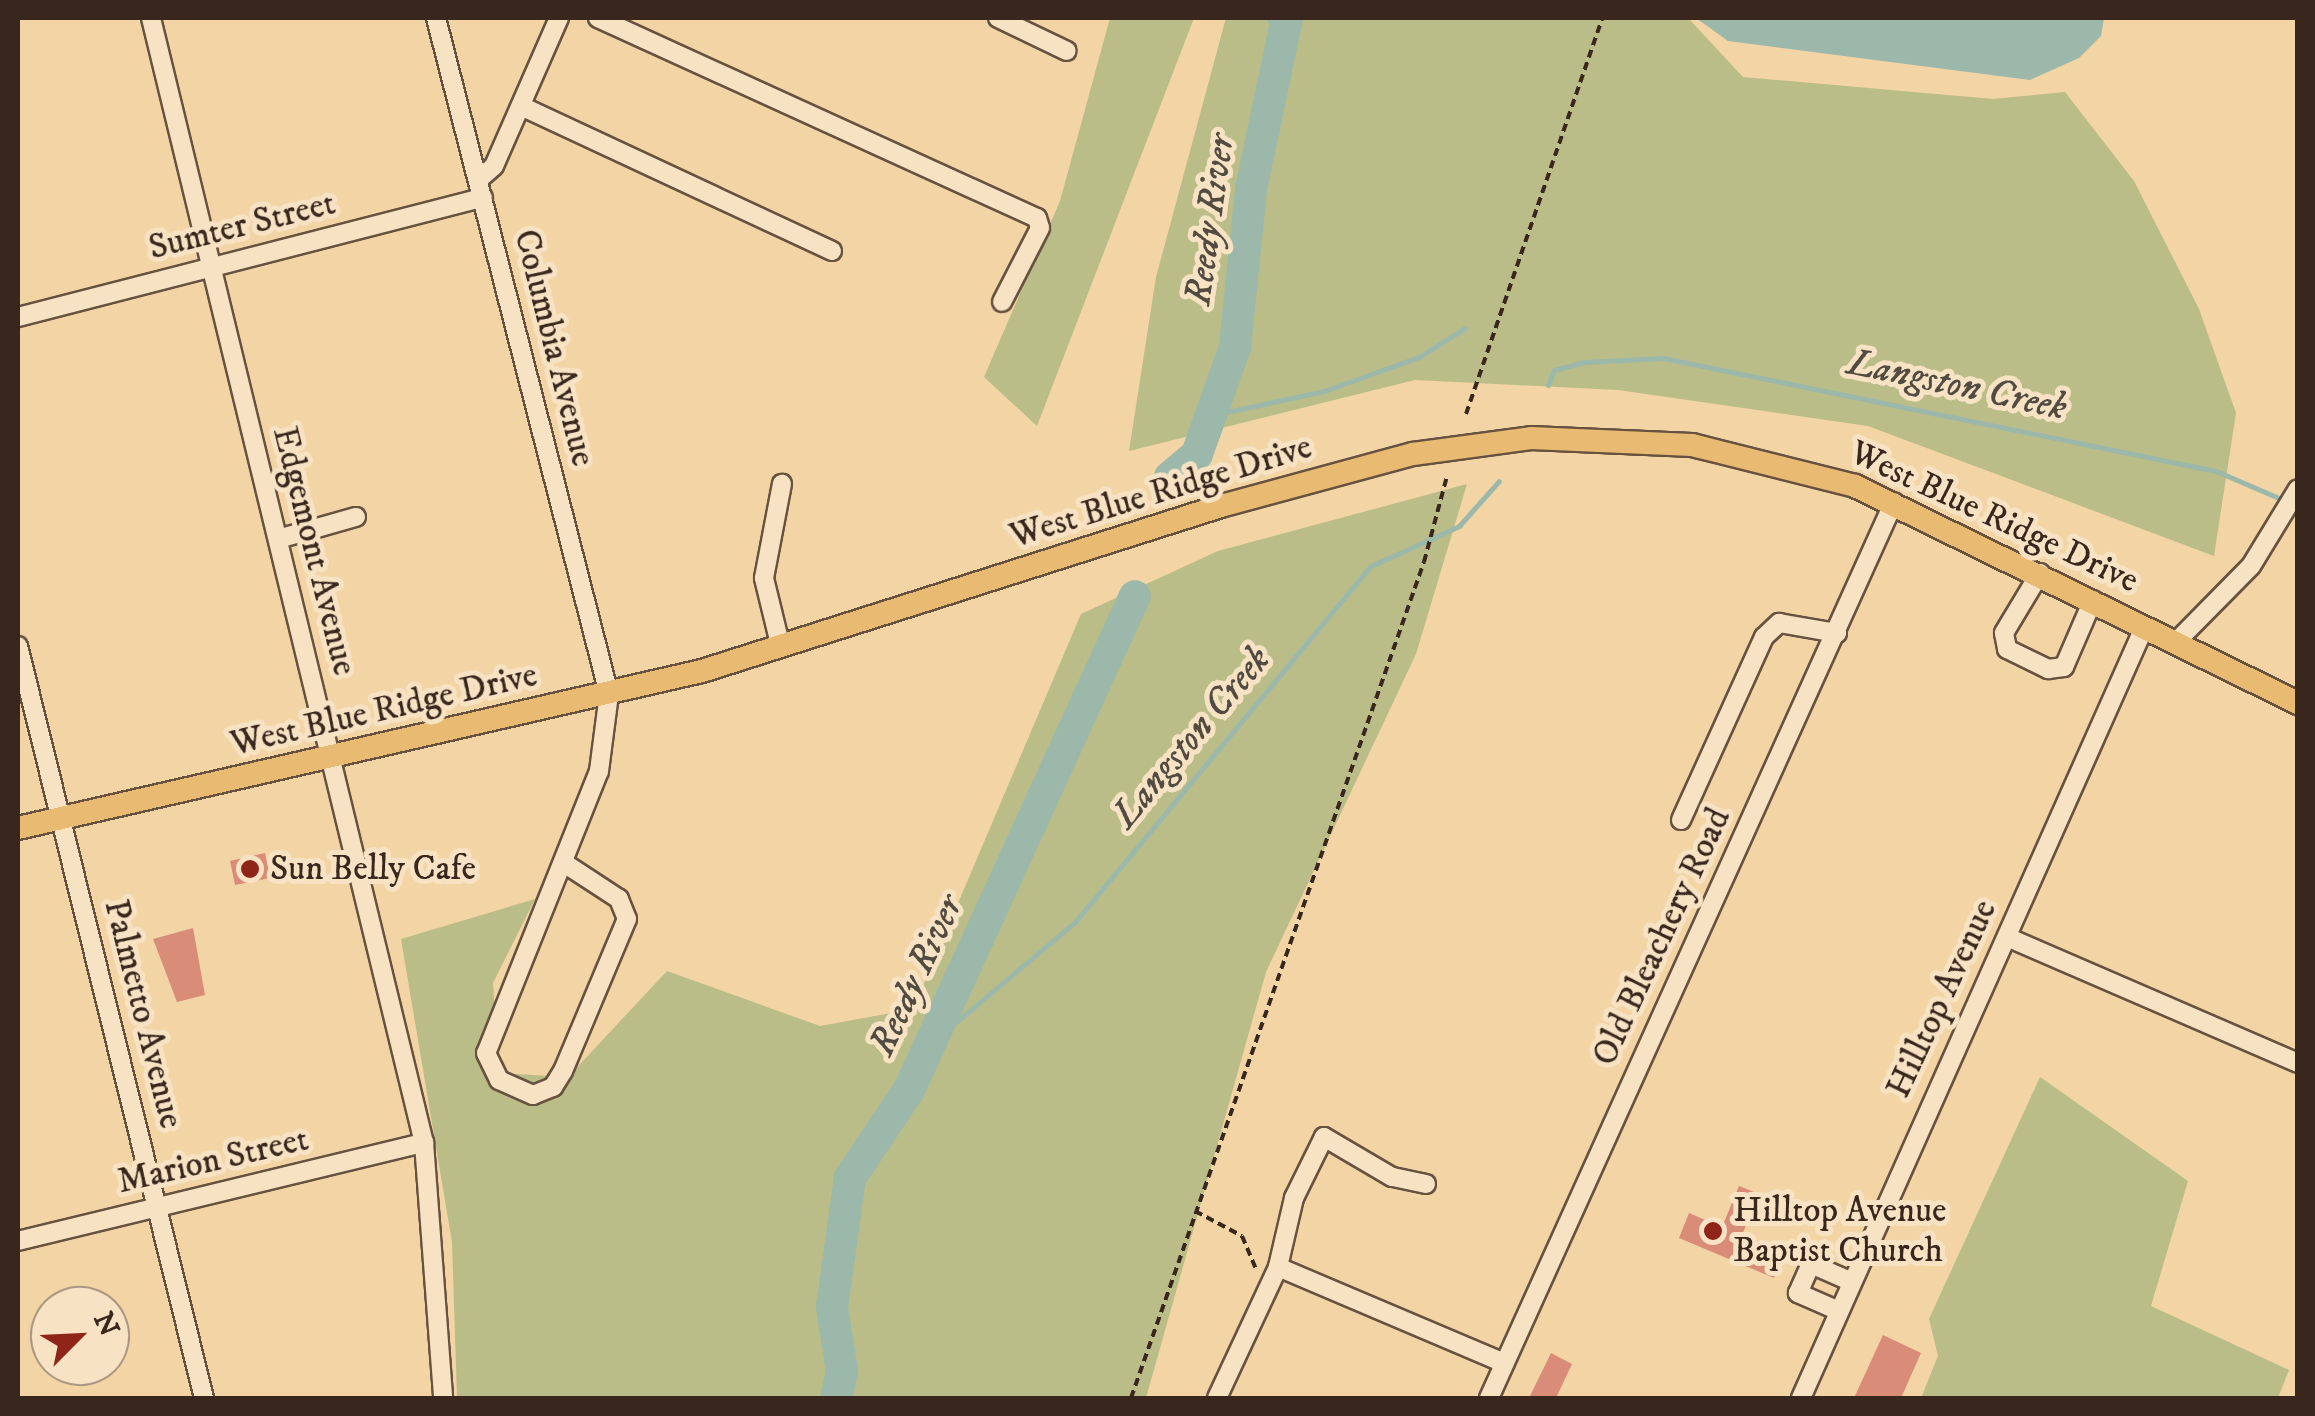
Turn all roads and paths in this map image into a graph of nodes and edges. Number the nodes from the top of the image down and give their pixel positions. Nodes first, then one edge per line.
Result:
1 (151, 18) edge
2 (436, 18) edge
3 (558, 18) edge
4 (598, 18) edge
5 (998, 18) edge
6 (1602, 18) edge
7 (1067, 51) dead end
8 (521, 106) junction
9 (480, 189) junction
10 (832, 251) dead end
11 (212, 268) junction
12 (1002, 302) dead end
13 (18, 317) edge
14 (1466, 414) dead end
15 (1447, 476) dead end
16 (782, 484) dead end
17 (2298, 488) edge
18 (1894, 502) junction
19 (356, 517) dead end
20 (278, 538) junction
21 (2040, 573) junction
22 (2093, 600) junction
23 (2144, 628) junction
24 (1837, 634) junction
25 (2176, 644) junction
26 (18, 646) edge
27 (781, 648) junction
28 (609, 694) junction
29 (2298, 703) edge
30 (331, 757) junction
31 (60, 816) junction
32 (1681, 820) dead end
33 (18, 828) edge
34 (564, 862) junction
35 (2007, 937) junction
36 (2298, 1063) edge
37 (424, 1144) junction
38 (1426, 1184) dead end
39 (158, 1207) junction
40 (18, 1241) edge
41 (1278, 1266) junction
42 (1850, 1281) junction
43 (1839, 1310) junction
44 (1504, 1363) junction
45 (204, 1398) edge
46 (443, 1398) edge
47 (1131, 1398) edge
48 (1217, 1398) edge
49 (1489, 1398) edge
50 (1801, 1398) edge

1 - 11 street, Edgemont Avenue
2 - 9 street, Columbia Avenue
3 - 8 street
4 - 12 street
5 - 7 street
6 - 14 path
8 - 9 street
8 - 10 street
9 - 11 street, Sumter Street
9 - 28 street, Columbia Avenue
11 - 13 street, Sumter Street
11 - 20 street, Edgemont Avenue
15 - 47 path
16 - 27 street
17 - 25 street
18 - 21 main road, West Blue Ridge Drive
18 - 24 street, Old Bleachery Road
18 - 27 main road, West Blue Ridge Drive
19 - 20 street
20 - 30 street, Edgemont Avenue
21 - 22 main road, West Blue Ridge Drive
21 - 22 street
22 - 23 main road, West Blue Ridge Drive
23 - 25 main road, West Blue Ridge Drive
23 - 35 street, Hilltop Avenue
24 - 32 street
24 - 44 street, Old Bleachery Road
25 - 29 main road, West Blue Ridge Drive
26 - 31 street, Palmetto Avenue
27 - 28 main road, West Blue Ridge Drive
28 - 30 main road, West Blue Ridge Drive
28 - 34 street, Columbia Avenue
30 - 31 main road, West Blue Ridge Drive
30 - 37 street, Edgemont Avenue
31 - 33 main road, West Blue Ridge Drive
31 - 39 street, Palmetto Avenue
34 - 34 street, Columbia Avenue
35 - 36 street
35 - 42 street, Hilltop Avenue
37 - 39 street, Marion Street
37 - 46 street, Edgemont Avenue
38 - 41 street
39 - 40 street, Marion Street
39 - 45 street, Palmetto Avenue
41 - 44 street
41 - 48 street
42 - 43 street, Hilltop Avenue
42 - 43 street
43 - 50 street, Hilltop Avenue
44 - 49 street, Old Bleachery Road

